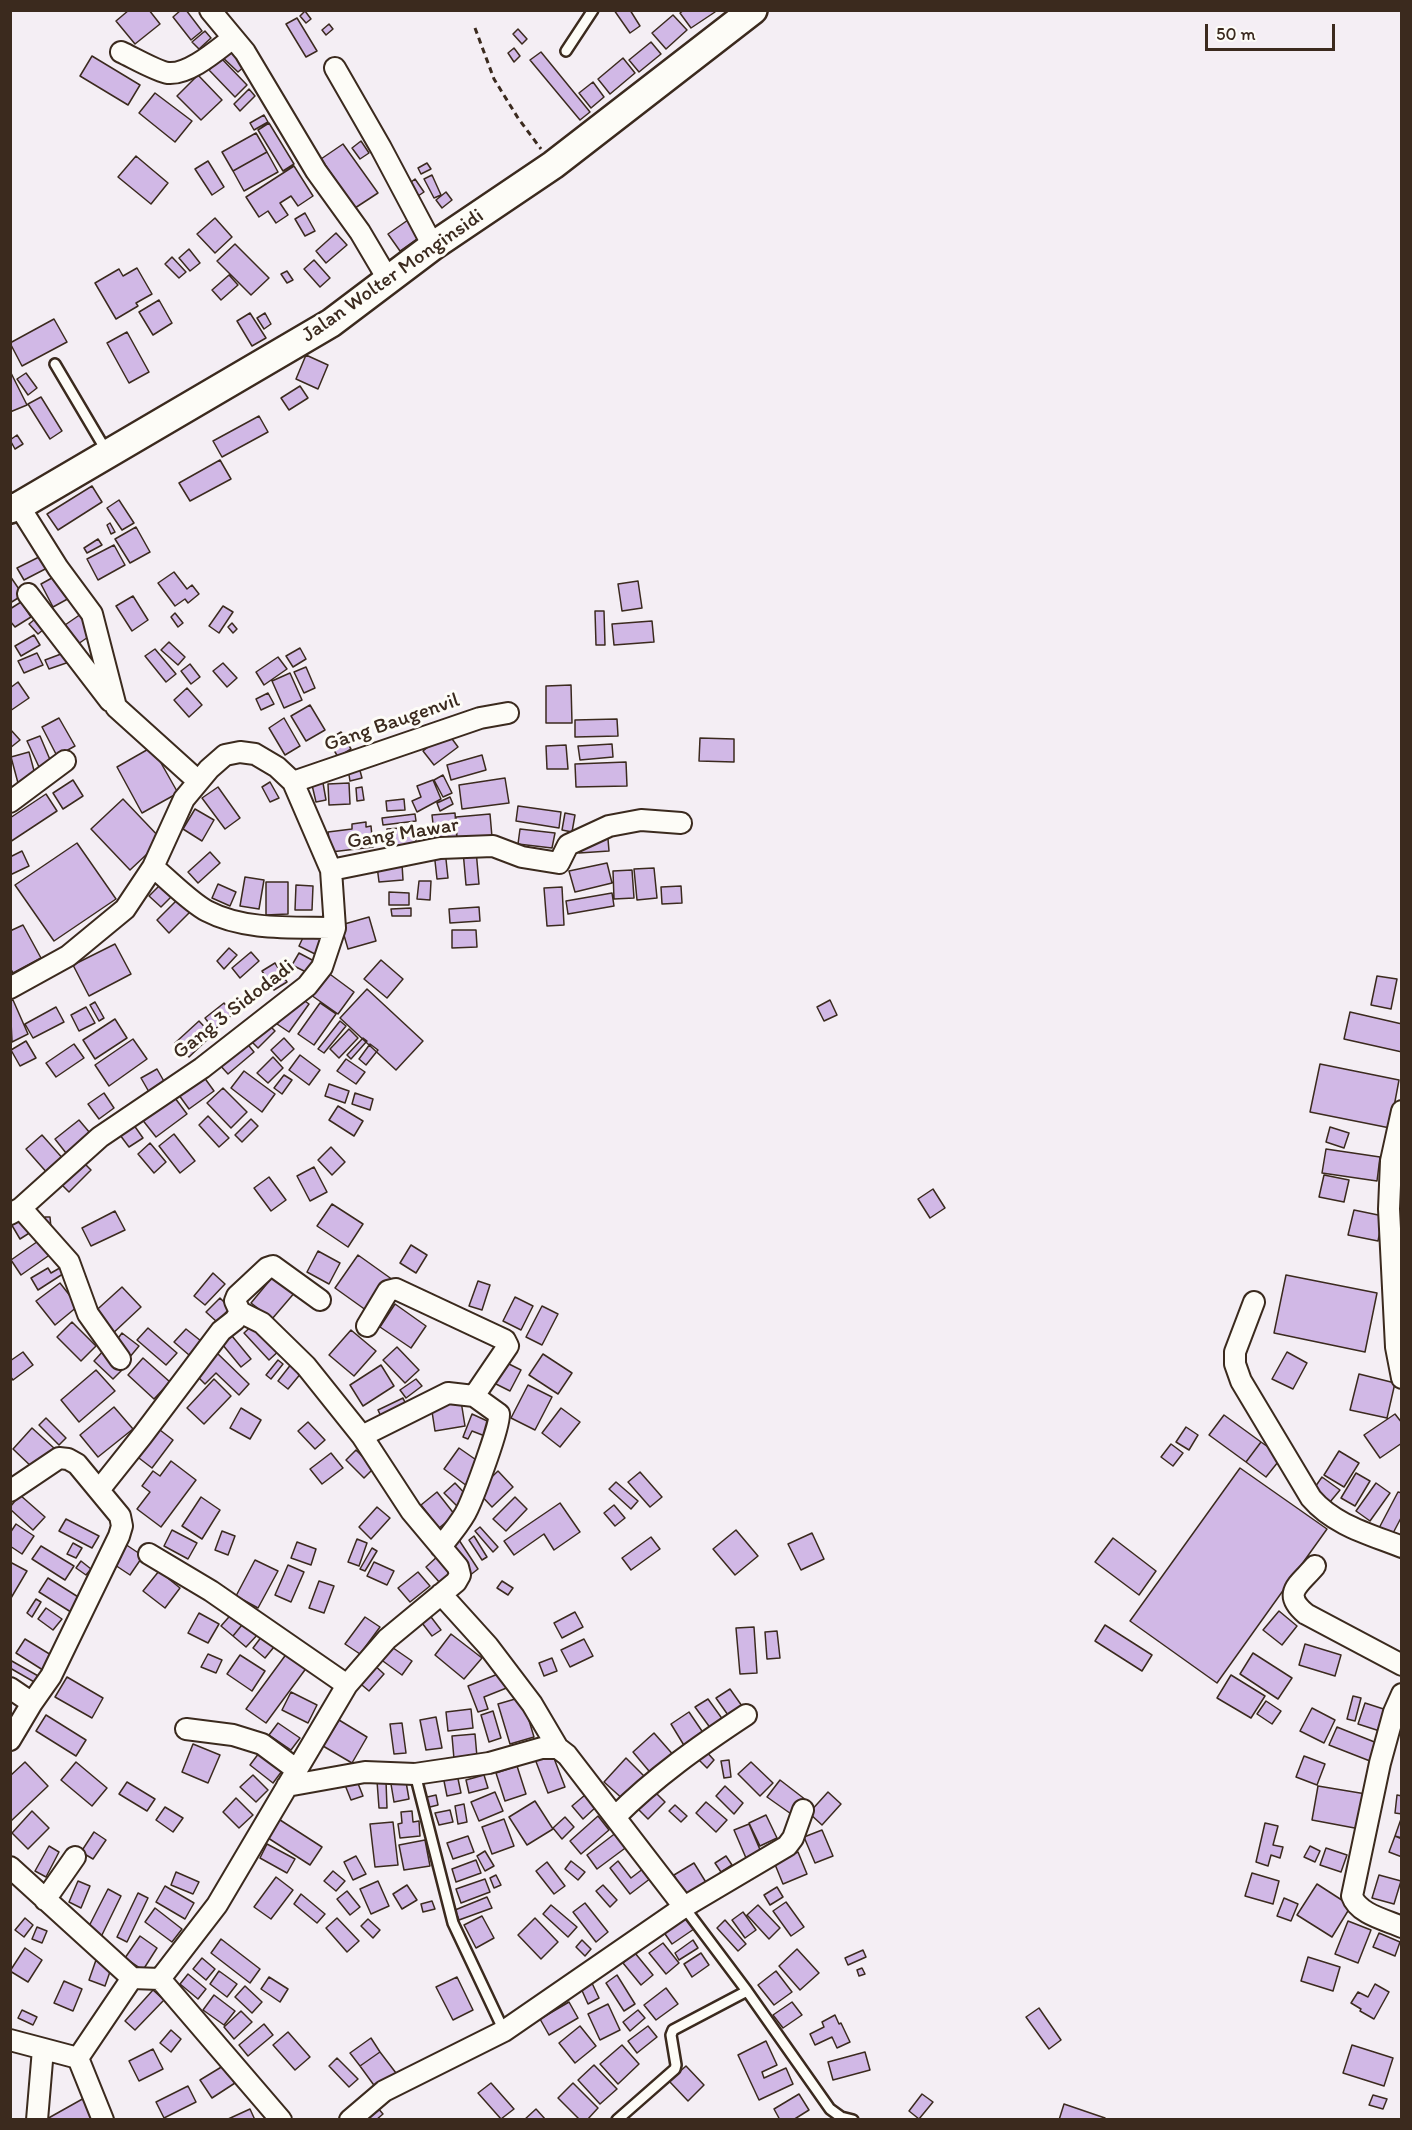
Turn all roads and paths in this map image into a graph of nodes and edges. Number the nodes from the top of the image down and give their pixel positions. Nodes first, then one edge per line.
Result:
1 (210, 10) edge
2 (593, 10) edge
3 (753, 10) edge
4 (475, 28) dead end
5 (233, 38) junction
6 (567, 51) dead end
7 (121, 52) dead end
8 (335, 68) dead end
9 (553, 165) junction
10 (433, 246) junction
11 (389, 281) junction
12 (55, 364) dead end
13 (108, 454) junction
14 (15, 507) edge
15 (28, 594) dead end
16 (116, 708) junction
17 (508, 713) dead end
18 (65, 761) dead end
19 (198, 781) junction
20 (293, 783) junction
21 (10, 802) edge
22 (681, 823) dead end
23 (153, 867) junction
24 (331, 870) junction
25 (335, 928) junction
26 (10, 988) edge
27 (1401, 1111) edge
28 (16, 1211) edge
29 (320, 1300) dead end
30 (1254, 1302) dead end
31 (240, 1312) junction
32 (367, 1326) dead end
33 (120, 1359) dead end
34 (1401, 1378) edge
35 (474, 1396) junction
36 (362, 1436) junction
37 (99, 1490) junction
38 (10, 1491) edge
39 (441, 1547) junction
40 (1401, 1547) edge
41 (149, 1554) dead end
42 (1315, 1566) dead end
43 (441, 1594) junction
44 (1401, 1665) edge
45 (347, 1685) junction
46 (10, 1688) edge
47 (1401, 1694) edge
48 (32, 1703) junction
49 (746, 1715) dead end
50 (186, 1729) dead end
51 (10, 1740) edge
52 (558, 1748) junction
53 (415, 1774) junction
54 (292, 1778) junction
55 (803, 1810) dead end
56 (615, 1817) junction
57 (75, 1857) dead end
58 (10, 1867) edge
59 (45, 1900) junction
60 (684, 1907) junction
61 (1401, 1927) edge
62 (132, 1978) junction
63 (160, 1979) junction
64 (747, 1990) junction
65 (504, 2031) junction
66 (10, 2040) edge
67 (43, 2049) junction
68 (78, 2058) junction
69 (840, 2118) edge
70 (37, 2120) edge
71 (103, 2120) edge
72 (281, 2120) edge
73 (350, 2120) edge
74 (617, 2120) edge
75 (853, 2120) edge

1 - 5 street
2 - 6 lane
3 - 9 main road, Jalan Wolter Monginsidi
4 - 9 path
5 - 7 street
5 - 11 street
8 - 10 street
9 - 10 main road, Jalan Wolter Monginsidi
10 - 11 main road, Jalan Wolter Monginsidi
11 - 13 main road, Jalan Wolter Monginsidi
12 - 13 lane
13 - 14 main road, Jalan Wolter Monginsidi
14 - 16 street
15 - 16 street
16 - 19 street
17 - 20 street, Gang Baugenvil
18 - 21 street
19 - 20 street, Gang 3 Sidodadi
19 - 23 street
20 - 24 street, Gang 3 Sidodadi
22 - 24 street, Gang Mawar
23 - 25 street
23 - 26 street
24 - 25 street, Gang 3 Sidodadi
25 - 28 street, Gang 3 Sidodadi
27 - 34 street
28 - 33 street
29 - 31 street
30 - 40 street
31 - 36 street
31 - 37 street
32 - 35 street
35 - 36 street
35 - 39 street
36 - 39 street
37 - 38 street
37 - 48 street
39 - 43 street
41 - 45 street
42 - 44 street
43 - 45 street
43 - 52 street
45 - 54 street
46 - 48 street
47 - 61 street
48 - 51 street
49 - 56 street
50 - 54 street
52 - 53 street
52 - 56 street
53 - 54 street
53 - 65 lane
54 - 63 street
55 - 60 street
56 - 60 street
57 - 59 street
58 - 59 street
59 - 62 street
60 - 64 lane
60 - 65 street
62 - 63 street
62 - 68 street
63 - 72 street
64 - 69 lane
64 - 74 lane
65 - 73 street
66 - 67 street
67 - 68 street
67 - 70 street
68 - 71 street
69 - 75 lane

